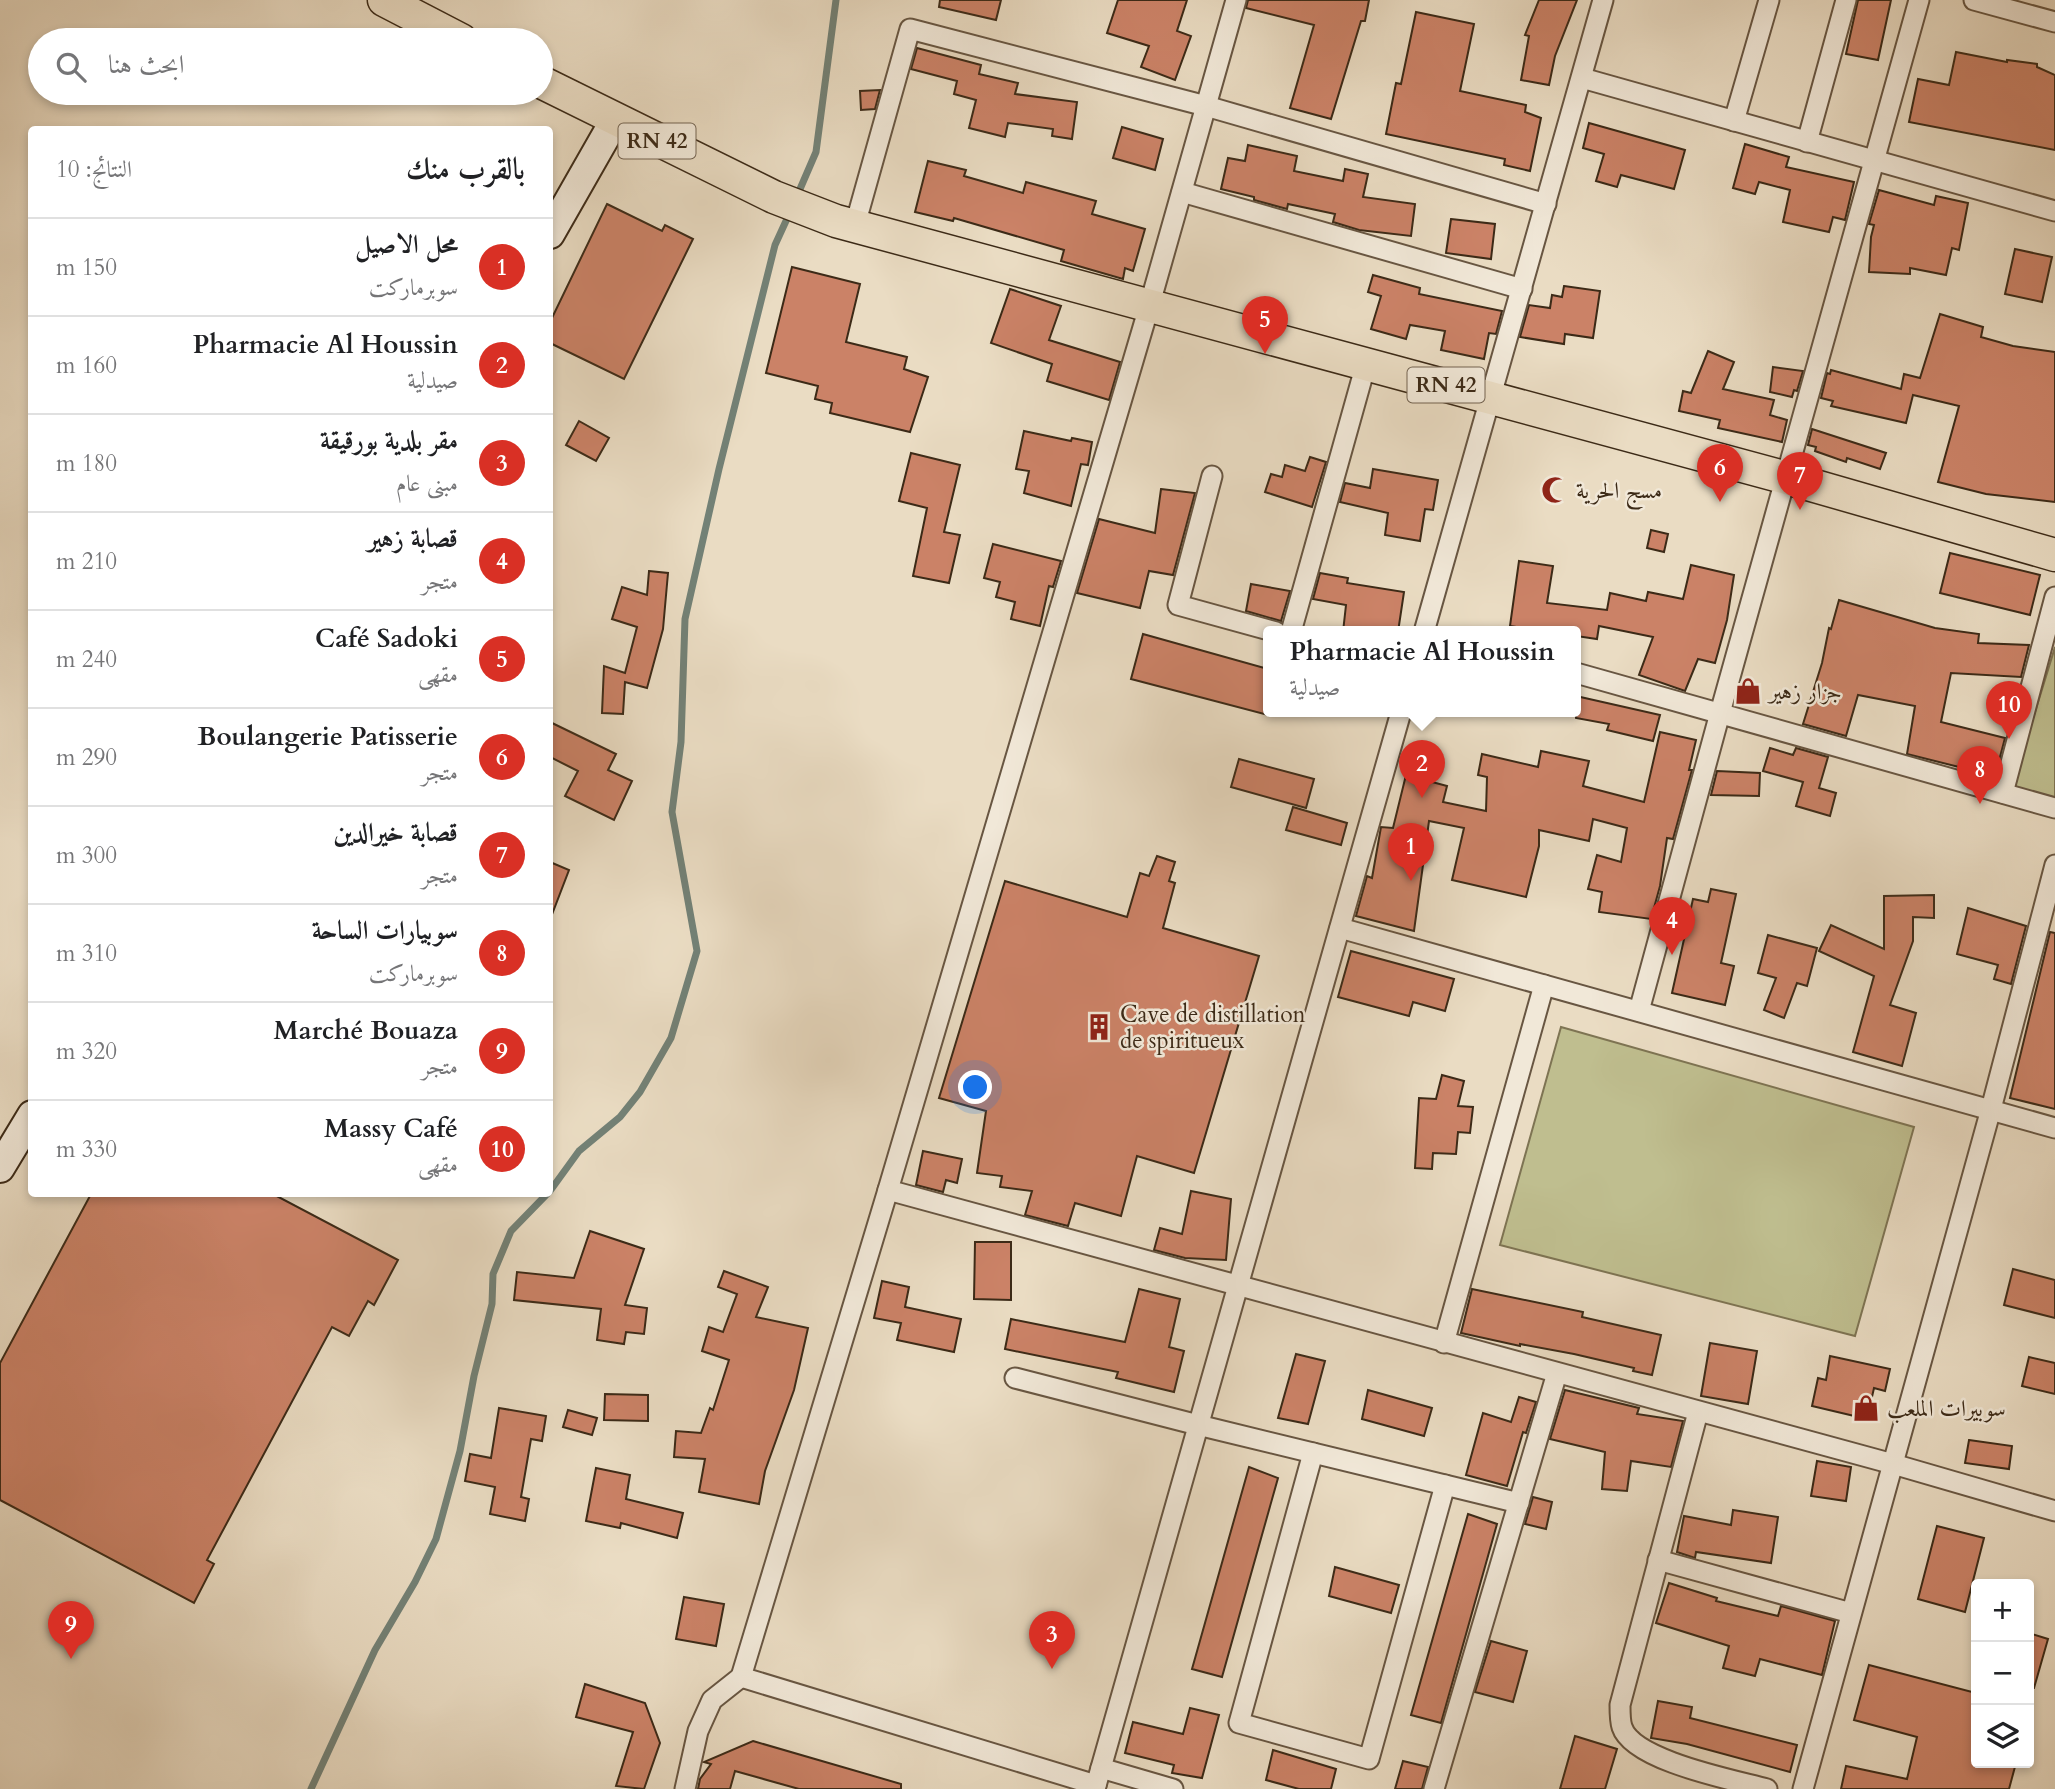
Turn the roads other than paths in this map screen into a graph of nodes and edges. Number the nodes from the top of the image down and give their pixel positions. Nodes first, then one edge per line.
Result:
1 (384, 0) edge
2 (1236, 0) edge
3 (1603, 0) edge
4 (1769, 0) edge
5 (1846, 0) edge
6 (1919, 0) edge
7 (1974, 0) edge
8 (2055, 22) edge
9 (438, 28) edge
10 (1582, 78) junction
11 (553, 88) edge
12 (1206, 106) junction
13 (615, 120) junction
14 (1734, 121) junction
15 (1807, 142) junction
16 (1874, 161) junction
17 (1182, 192) junction
18 (1546, 204) junction
19 (2055, 211) edge
20 (845, 223) junction
21 (553, 229) edge
22 (1522, 289) junction
23 (1149, 307) junction
24 (1366, 364) junction
25 (1492, 397) junction
26 (1212, 476) dead end
27 (1787, 478) junction
28 (2055, 555) edge
29 (2055, 597) edge
30 (1293, 626) edge
31 (1428, 626) edge
32 (1263, 628) edge
33 (1581, 674) edge
34 (1720, 713) junction
35 (1400, 717) edge
36 (2003, 793) junction
37 (2055, 807) edge
38 (2055, 865) edge
39 (1340, 928) junction
40 (1544, 985) junction
41 (1639, 1012) junction
42 (1991, 1110) junction
43 (28, 1122) edge
44 (2055, 1128) edge
45 (0, 1168) edge
46 (888, 1190) junction
47 (1238, 1287) junction
48 (1444, 1343) junction
49 (1557, 1373) junction
50 (1015, 1378) dead end
51 (1698, 1412) junction
52 (1198, 1425) junction
53 (1312, 1453) junction
54 (1893, 1464) junction
55 (1445, 1485) junction
56 (1519, 1503) junction
57 (2055, 1511) edge
58 (1658, 1560) junction
59 (1851, 1613) junction
60 (741, 1677) junction
61 (1097, 1781) edge
62 (685, 1789) edge
63 (1173, 1789) edge
64 (1434, 1789) edge
65 (1767, 1789) edge
66 (1803, 1789) edge

1 - 9 main road
2 - 12 street
3 - 10 street
4 - 14 street
5 - 15 street
6 - 16 street
7 - 8 street
10 - 14 street
10 - 18 street
11 - 13 main road, RN 42
12 - 17 street
12 - 18 street
12 - 20 street
13 - 20 main road, RN 42
13 - 21 main road
14 - 15 street
15 - 16 street
16 - 19 street
16 - 27 street
17 - 22 street
17 - 23 street
18 - 22 street
20 - 23 main road, RN 42
22 - 25 street
23 - 24 main road, RN 42
23 - 46 street
24 - 25 main road, RN 42
24 - 30 street
25 - 27 main road, RN 42
25 - 31 street
26 - 32 street
27 - 28 main road, RN 42
27 - 34 street
29 - 36 street
33 - 34 street
34 - 36 street
34 - 41 street
35 - 39 street
36 - 37 street
38 - 42 street
39 - 40 street
39 - 47 street
40 - 41 street
40 - 48 street
41 - 42 street
42 - 44 street
42 - 54 street
43 - 45 main road
46 - 47 street
46 - 60 street
47 - 48 street
47 - 52 street
48 - 49 street
49 - 51 street
49 - 56 street
50 - 52 street
51 - 54 street
51 - 58 street
52 - 53 street
52 - 61 street
53 - 55 street
53 - 55 street
54 - 57 street
54 - 59 street
55 - 56 street
56 - 64 street
58 - 59 street
58 - 65 street
59 - 66 street
60 - 61 street
60 - 62 street
61 - 63 street

